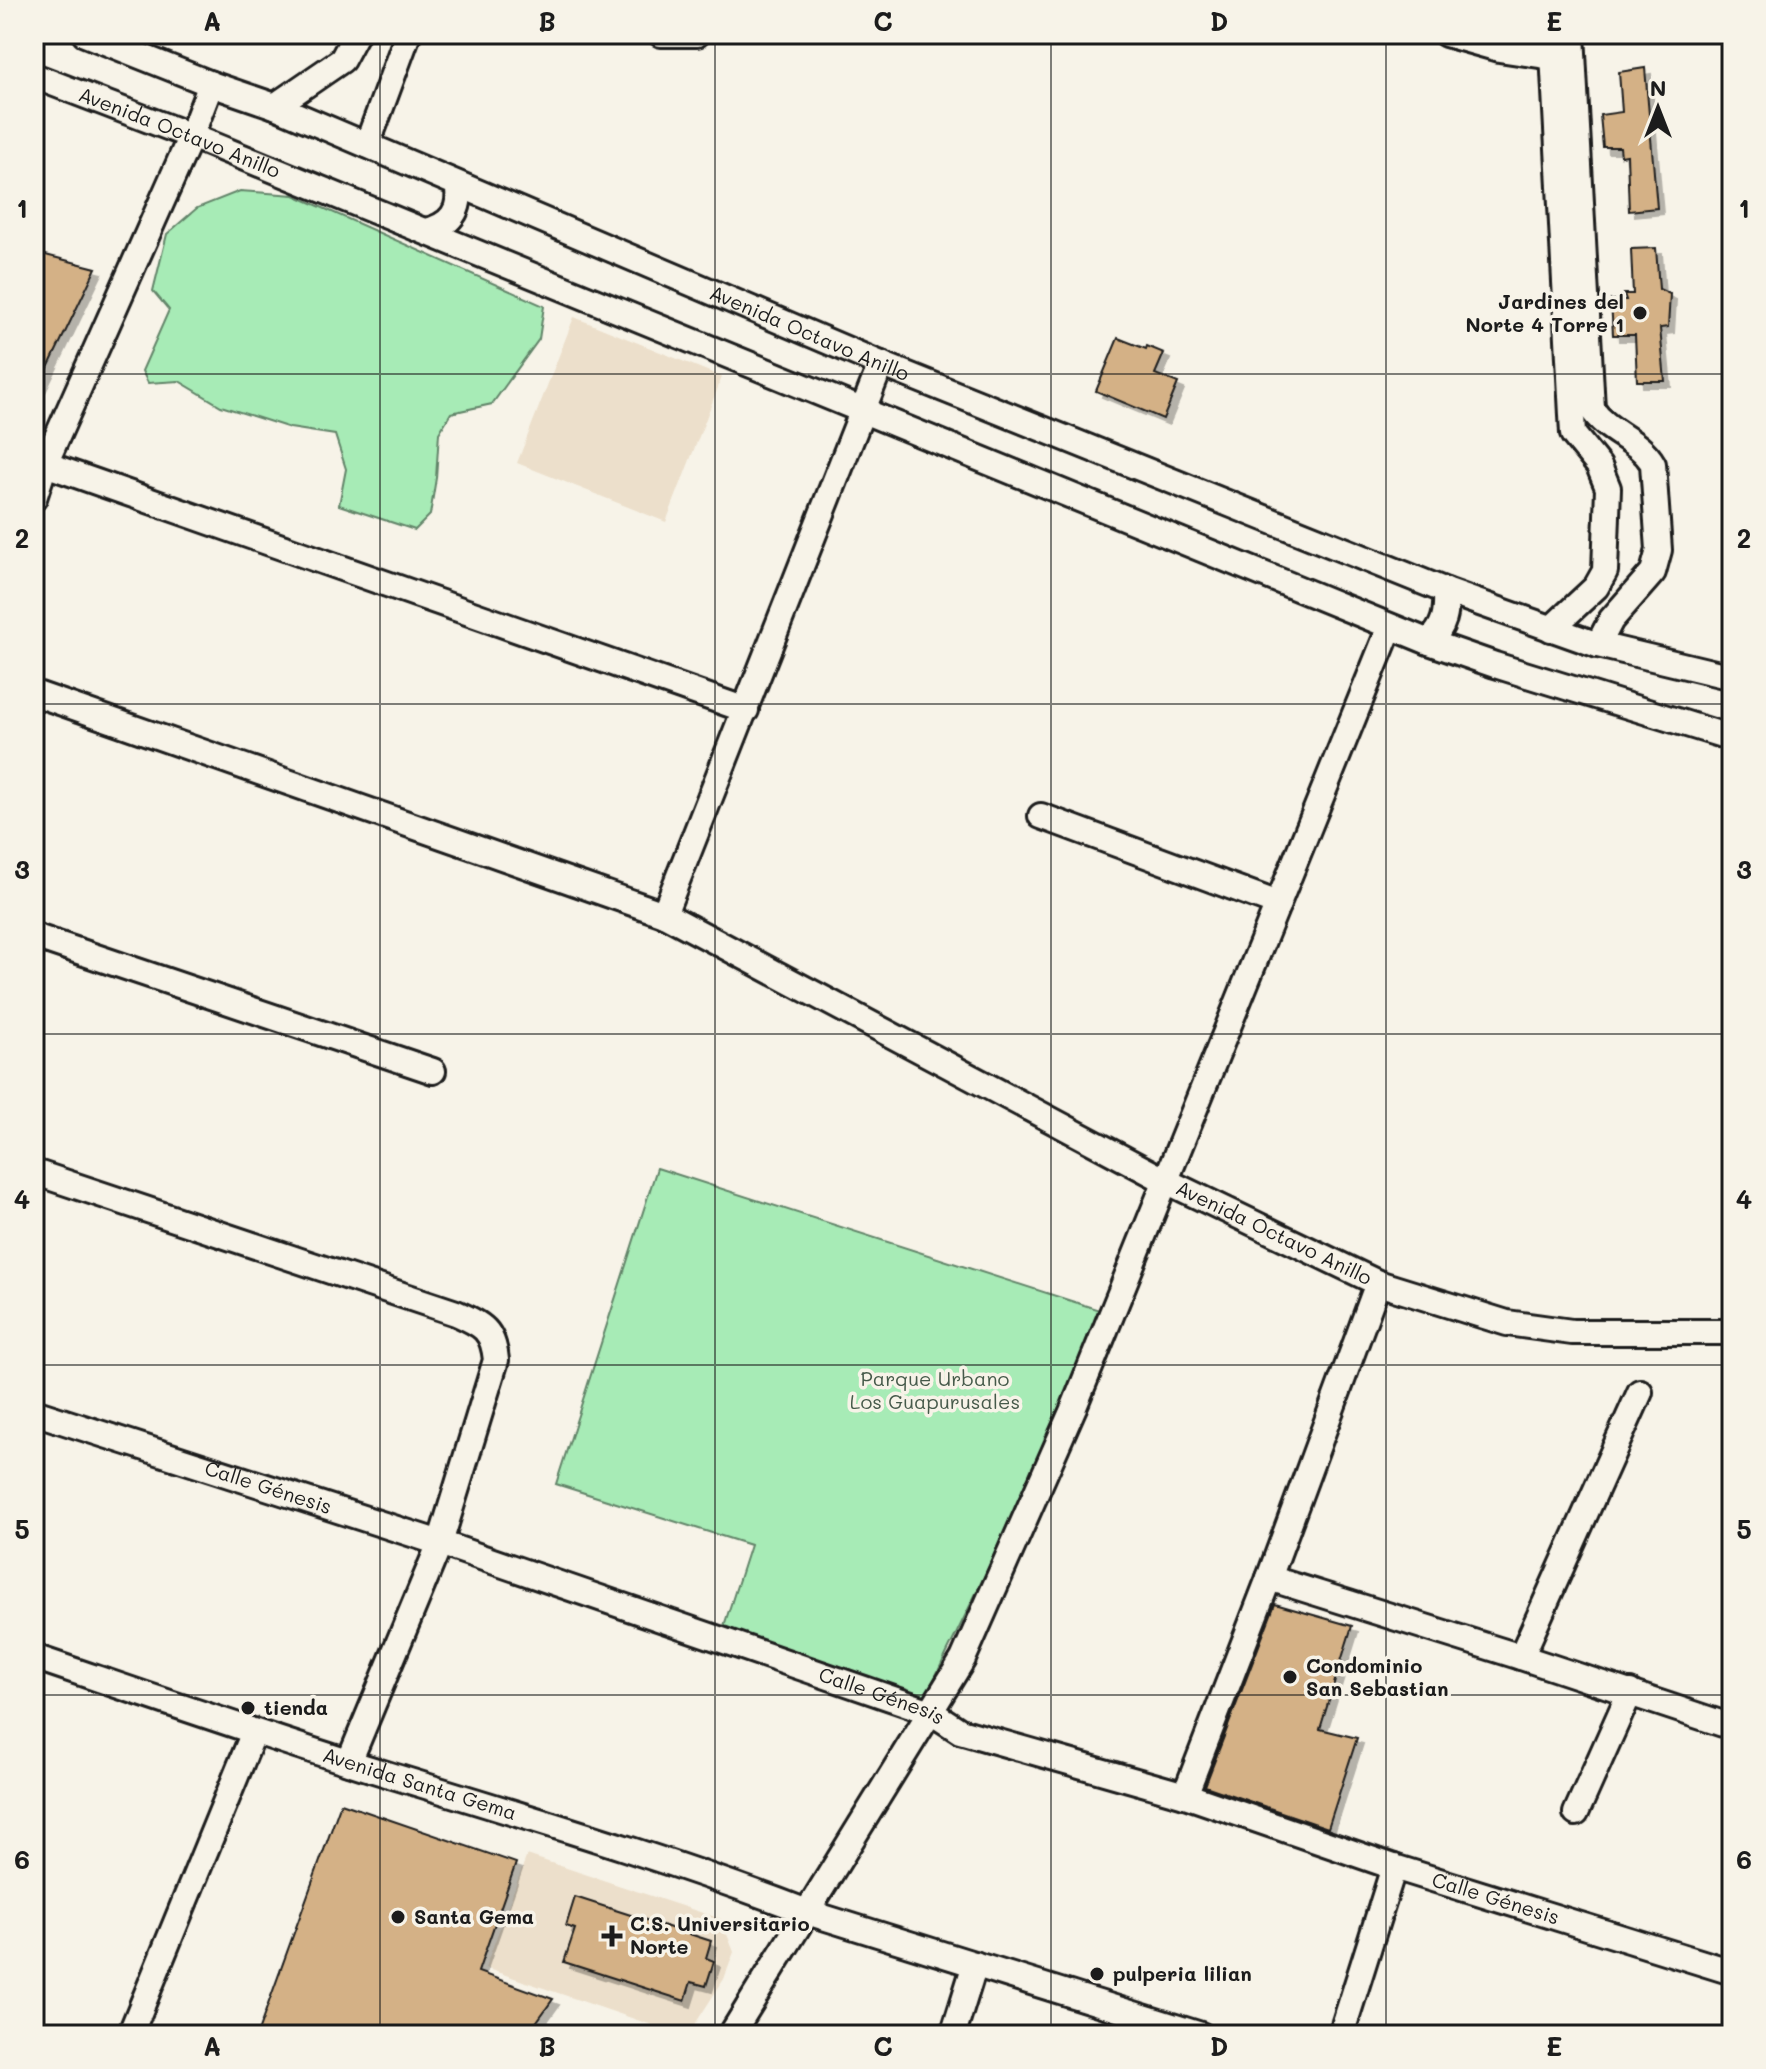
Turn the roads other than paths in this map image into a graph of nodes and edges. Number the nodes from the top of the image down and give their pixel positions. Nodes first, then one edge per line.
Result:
1 (85, 34) edge
2 (356, 34) edge
3 (408, 34) edge
4 (661, 34) edge
5 (697, 34) edge
6 (1446, 34) edge
7 (1572, 34) edge
8 (1553, 46) edge
9 (34, 76) edge
10 (211, 84) junction
11 (275, 106) junction
12 (191, 136) junction
13 (367, 145) junction
14 (457, 184) junction
15 (425, 231) junction
16 (881, 364) junction
17 (861, 410) junction
18 (45, 464) junction
19 (34, 498) edge
20 (1446, 591) junction
21 (1390, 627) junction
22 (1551, 629) junction
23 (1429, 642) junction
24 (1598, 645) junction
25 (1732, 677) edge
26 (34, 693) edge
27 (746, 710) junction
28 (1732, 738) edge
29 (1041, 816) dead end
30 (1278, 904) junction
31 (664, 914) junction
32 (34, 936) edge
33 (433, 1071) dead end
34 (34, 1172) edge
35 (1166, 1181) junction
36 (1378, 1283) junction
37 (1732, 1332) edge
38 (1640, 1392) dead end
39 (34, 1412) edge
40 (440, 1543) junction
41 (1269, 1578) junction
42 (34, 1657) edge
43 (1521, 1657) junction
44 (1630, 1692) junction
45 (931, 1712) junction
46 (1732, 1727) edge
47 (254, 1732) junction
48 (349, 1762) junction
49 (1185, 1795) junction
50 (1576, 1813) dead end
51 (1394, 1867) junction
52 (807, 1912) junction
53 (975, 1964) junction
54 (1732, 1972) edge
55 (130, 2035) edge
56 (731, 2035) edge
57 (953, 2035) edge
58 (1201, 2035) edge
59 (1341, 2035) edge

1 - 10 street, Avenida Octavo Anillo
2 - 11 street
3 - 13 street
4 - 5 street
6 - 8 street
7 - 24 street
8 - 22 street
9 - 12 street, Avenida Octavo Anillo
10 - 11 street, Avenida Octavo Anillo
10 - 12 street
11 - 13 street, Avenida Octavo Anillo
12 - 15 street, Avenida Octavo Anillo
12 - 18 street
13 - 14 street, Avenida Octavo Anillo
14 - 15 street
14 - 16 street, Avenida Octavo Anillo
15 - 17 street, Avenida Octavo Anillo
16 - 17 street
16 - 20 street, Avenida Octavo Anillo
17 - 21 street, Avenida Octavo Anillo
17 - 27 street
18 - 19 street
18 - 27 street
20 - 22 street, Avenida Octavo Anillo
20 - 23 street
21 - 23 street, Avenida Octavo Anillo
21 - 30 street, Avenida Octavo Anillo
22 - 24 street, Avenida Octavo Anillo
23 - 28 street, Avenida Octavo Anillo
24 - 25 street, Avenida Octavo Anillo
26 - 31 street
27 - 31 street
29 - 30 street
30 - 35 street, Avenida Octavo Anillo
31 - 35 street
32 - 33 street
34 - 40 street
35 - 36 street, Avenida Octavo Anillo
35 - 45 street
36 - 37 street, Avenida Octavo Anillo
36 - 41 street
38 - 43 street
39 - 40 street, Calle Génesis
40 - 45 street, Calle Génesis
40 - 48 street
41 - 43 street
41 - 49 street
42 - 47 street, Avenida Santa Gema
43 - 44 street
44 - 46 street
44 - 50 street
45 - 49 street, Calle Génesis
45 - 52 street
47 - 48 street, Avenida Santa Gema
47 - 55 street
48 - 52 street, Avenida Santa Gema
49 - 51 street, Calle Génesis
51 - 54 street, Calle Génesis
51 - 59 street
52 - 53 street, Avenida Santa Gema
52 - 56 street
53 - 57 street
53 - 58 street, Avenida Santa Gema

